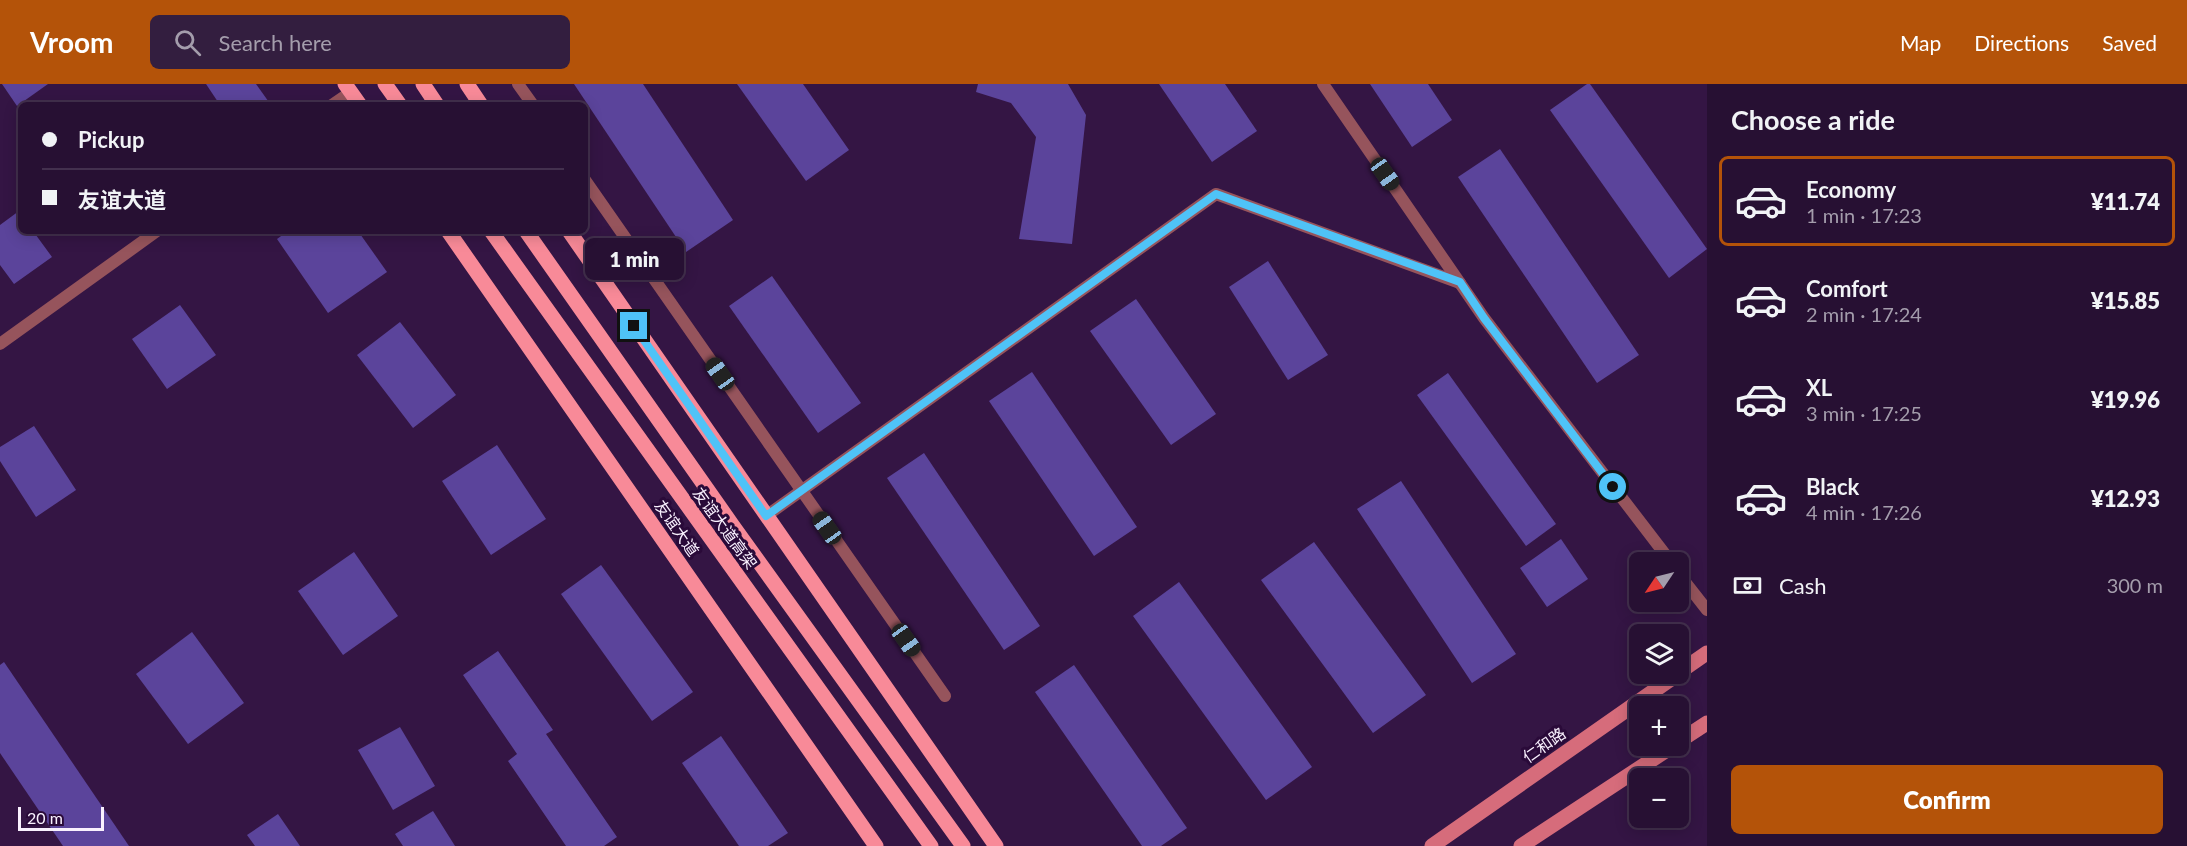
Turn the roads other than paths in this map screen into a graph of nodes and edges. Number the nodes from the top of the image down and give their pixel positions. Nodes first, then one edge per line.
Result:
1 (386, 84) edge
2 (423, 84) edge
3 (467, 84) edge
4 (518, 84) edge
5 (1323, 84) edge
6 (348, 88) edge
7 (335, 102) edge
8 (358, 102) edge
9 (398, 102) edge
10 (435, 102) edge
11 (479, 102) edge
12 (531, 102) edge
13 (588, 184) edge
14 (153, 234) edge
15 (450, 234) edge
16 (493, 234) edge
17 (528, 234) edge
18 (571, 234) edge
19 (1460, 282) junction
20 (0, 344) edge
21 (801, 490) junction
22 (766, 516) junction
23 (1663, 552) edge
24 (1689, 587) edge
25 (1707, 610) edge
26 (1707, 653) edge
27 (1689, 665) edge
28 (1662, 684) edge
29 (945, 696) dead end
30 (1707, 723) edge
31 (1689, 735) edge
32 (1658, 756) edge
33 (876, 846) edge
34 (930, 846) edge
35 (963, 846) edge
36 (996, 846) edge
37 (1432, 846) edge
38 (1521, 846) edge

1 - 9 main road
2 - 10 main road
3 - 11 main road
4 - 12 lane
5 - 19 lane
6 - 7 lane
6 - 8 main road
13 - 21 lane
14 - 20 lane
15 - 33 main road, 友谊大道
16 - 34 main road, 友谊大道高架
17 - 35 main road, 友谊大道高架
18 - 22 main road
19 - 21 lane
19 - 23 lane
21 - 22 lane
21 - 29 lane
22 - 36 main road
24 - 25 lane
26 - 27 main road, 仁和路
28 - 37 main road, 仁和路
30 - 31 main road
32 - 38 main road

